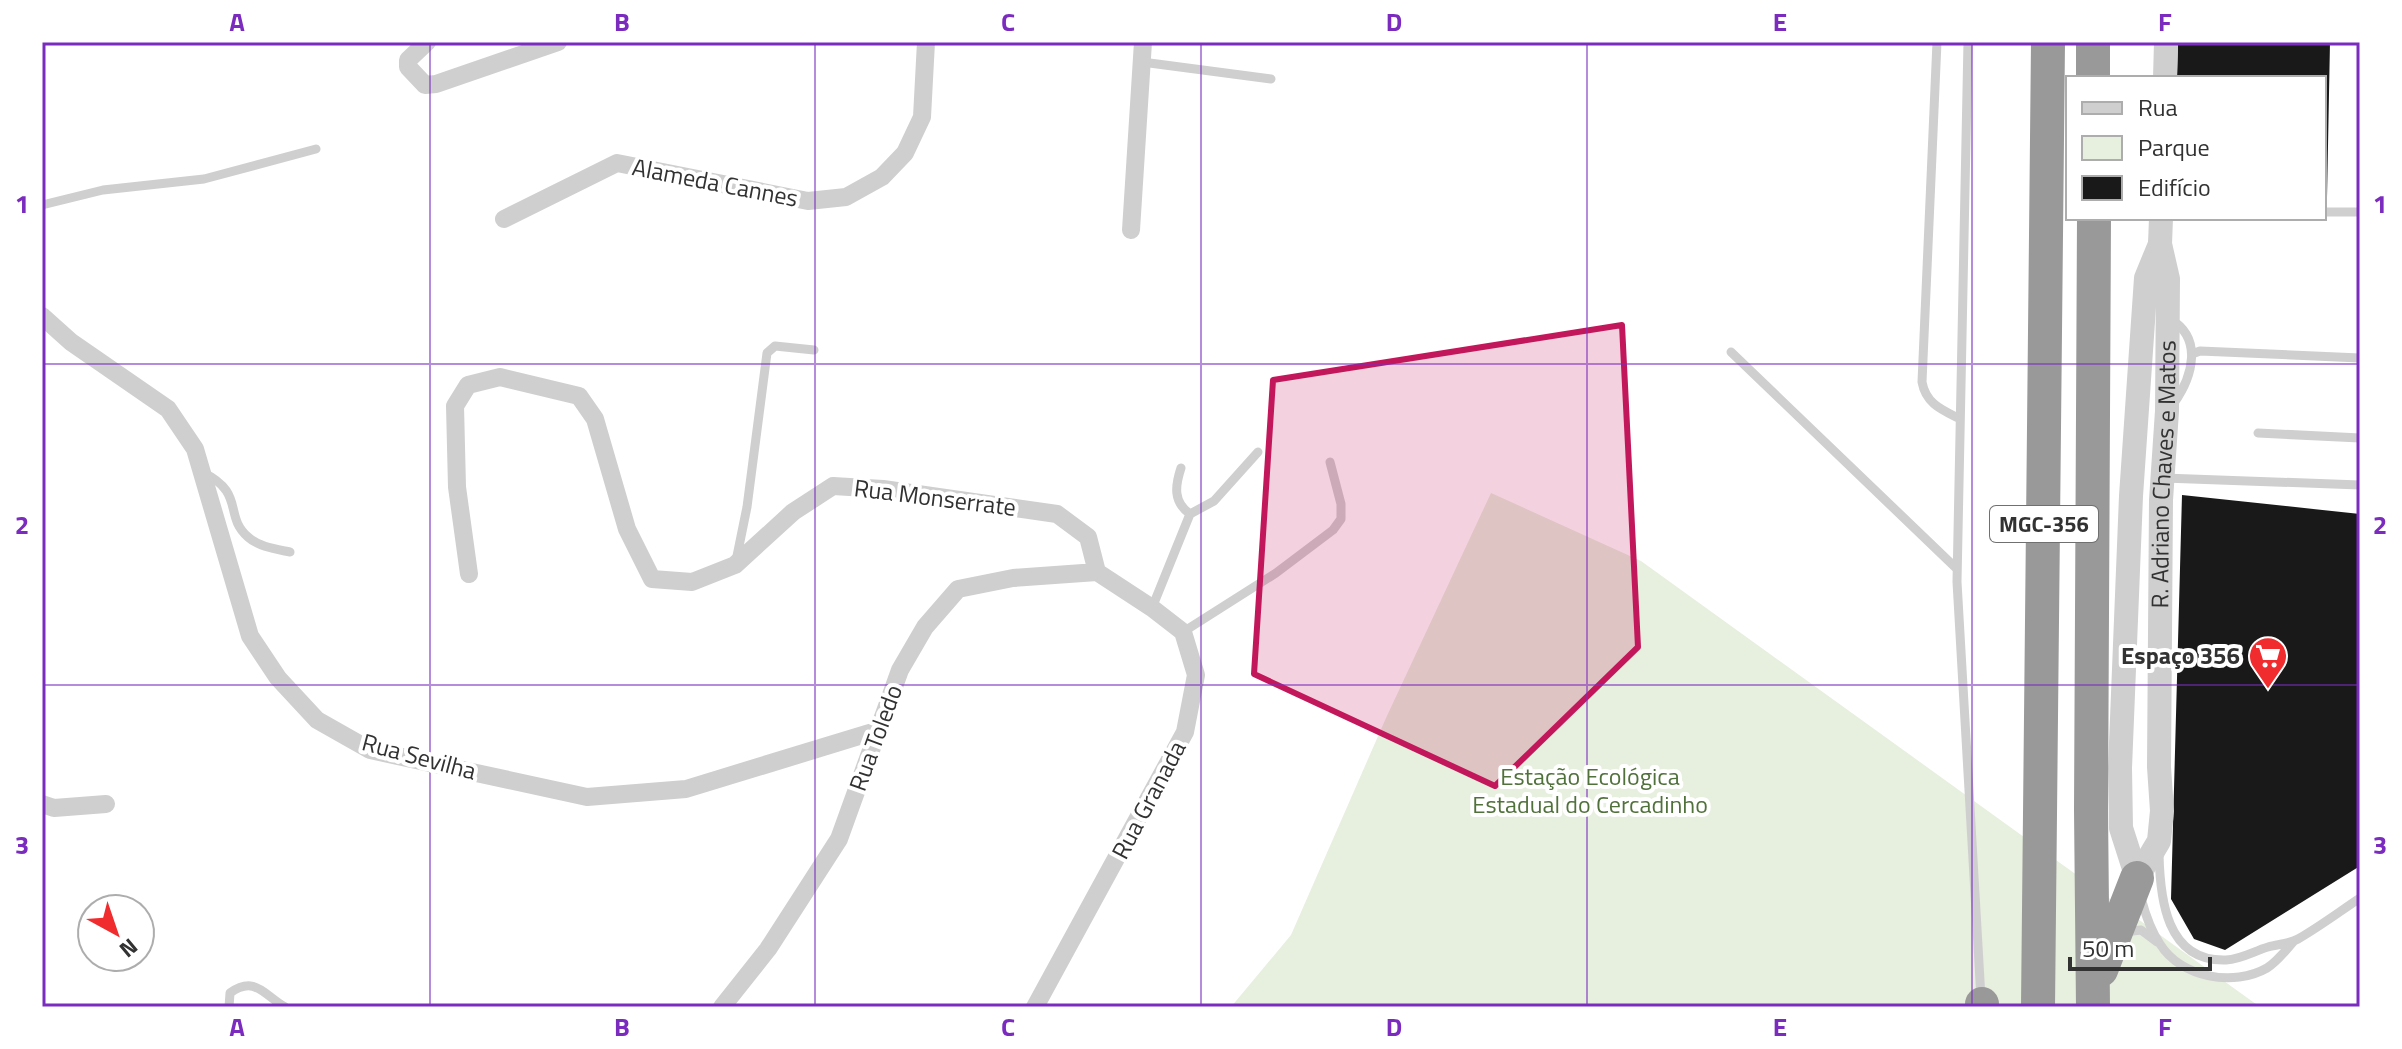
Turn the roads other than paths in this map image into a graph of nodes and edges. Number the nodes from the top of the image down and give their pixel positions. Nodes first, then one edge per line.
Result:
1 (427, 42) edge
2 (558, 42) edge
3 (926, 42) edge
4 (1143, 42) edge
5 (1937, 42) edge
6 (1968, 42) edge
7 (2048, 42) edge
8 (2093, 42) edge
9 (2166, 42) edge
10 (1142, 62) junction
11 (2093, 76) edge
12 (2165, 76) edge
13 (1271, 79) dead end
14 (316, 149) dead end
15 (42, 205) edge
16 (2326, 212) edge
17 (2360, 212) edge
18 (504, 219) dead end
19 (2094, 220) edge
20 (2161, 220) edge
21 (1131, 230) dead end
22 (2160, 244) junction
23 (42, 316) edge
24 (2167, 317) junction
25 (814, 350) dead end
26 (1731, 352) dead end
27 (2192, 354) junction
28 (2360, 358) edge
29 (2167, 411) junction
30 (1960, 419) junction
31 (2258, 433) dead end
32 (2360, 438) edge
33 (1258, 452) dead end
34 (1330, 462) dead end
35 (1181, 468) dead end
36 (202, 471) junction
37 (2163, 478) junction
38 (2360, 485) edge
39 (1190, 514) junction
40 (290, 552) dead end
41 (735, 565) junction
42 (1957, 569) junction
43 (1097, 572) junction
44 (469, 574) dead end
45 (1152, 608) junction
46 (1183, 632) junction
47 (879, 730) junction
48 (2159, 767) junction
49 (2120, 768) junction
50 (106, 804) dead end
51 (48, 806) edge
52 (2159, 841) junction
53 (2137, 878) junction
54 (2360, 898) edge
55 (2294, 941) junction
56 (2160, 945) junction
57 (2110, 946) junction
58 (2093, 998) edge
59 (1982, 1006) edge
60 (229, 1007) edge
61 (285, 1007) edge
62 (722, 1007) edge
63 (1035, 1007) edge
64 (2038, 1007) edge

1 - 2 street
3 - 18 street, Alameda Cannes
4 - 10 street
5 - 30 lane
6 - 30 lane
7 - 64 highway, MGC-356
8 - 11 highway
9 - 12 street
10 - 13 lane
10 - 21 street
14 - 15 lane
16 - 17 lane
19 - 58 highway, MGC-356
20 - 22 street, R. Adriano Chaves e Matos
22 - 24 street, R. Adriano Chaves e Matos
22 - 49 street, R. Adriano Chaves e Matos
23 - 36 street, Rua Sevilha
24 - 27 lane
24 - 29 street, R. Adriano Chaves e Matos
25 - 41 lane
26 - 42 lane
27 - 28 lane
27 - 29 lane
29 - 37 street, R. Adriano Chaves e Matos
30 - 42 lane
31 - 32 lane
33 - 39 lane
34 - 46 lane
35 - 39 lane
36 - 40 lane
36 - 47 street, Rua Sevilha
37 - 38 lane
37 - 48 street, R. Adriano Chaves e Matos
39 - 45 lane
41 - 43 street, Rua Monserrate
41 - 44 street, Rua Monserrate
42 - 59 lane
43 - 45 street
43 - 47 street, Rua Toledo
45 - 46 street
46 - 63 street, Rua Granada
47 - 62 street, Rua Toledo
48 - 49 street
48 - 52 street, R. Adriano Chaves e Matos
49 - 53 street, R. Adriano Chaves e Matos
50 - 51 street
52 - 53 street, R. Adriano Chaves e Matos
52 - 55 lane
53 - 56 lane
53 - 57 highway
54 - 55 lane
55 - 56 lane
56 - 57 lane
57 - 58 highway
60 - 61 lane

